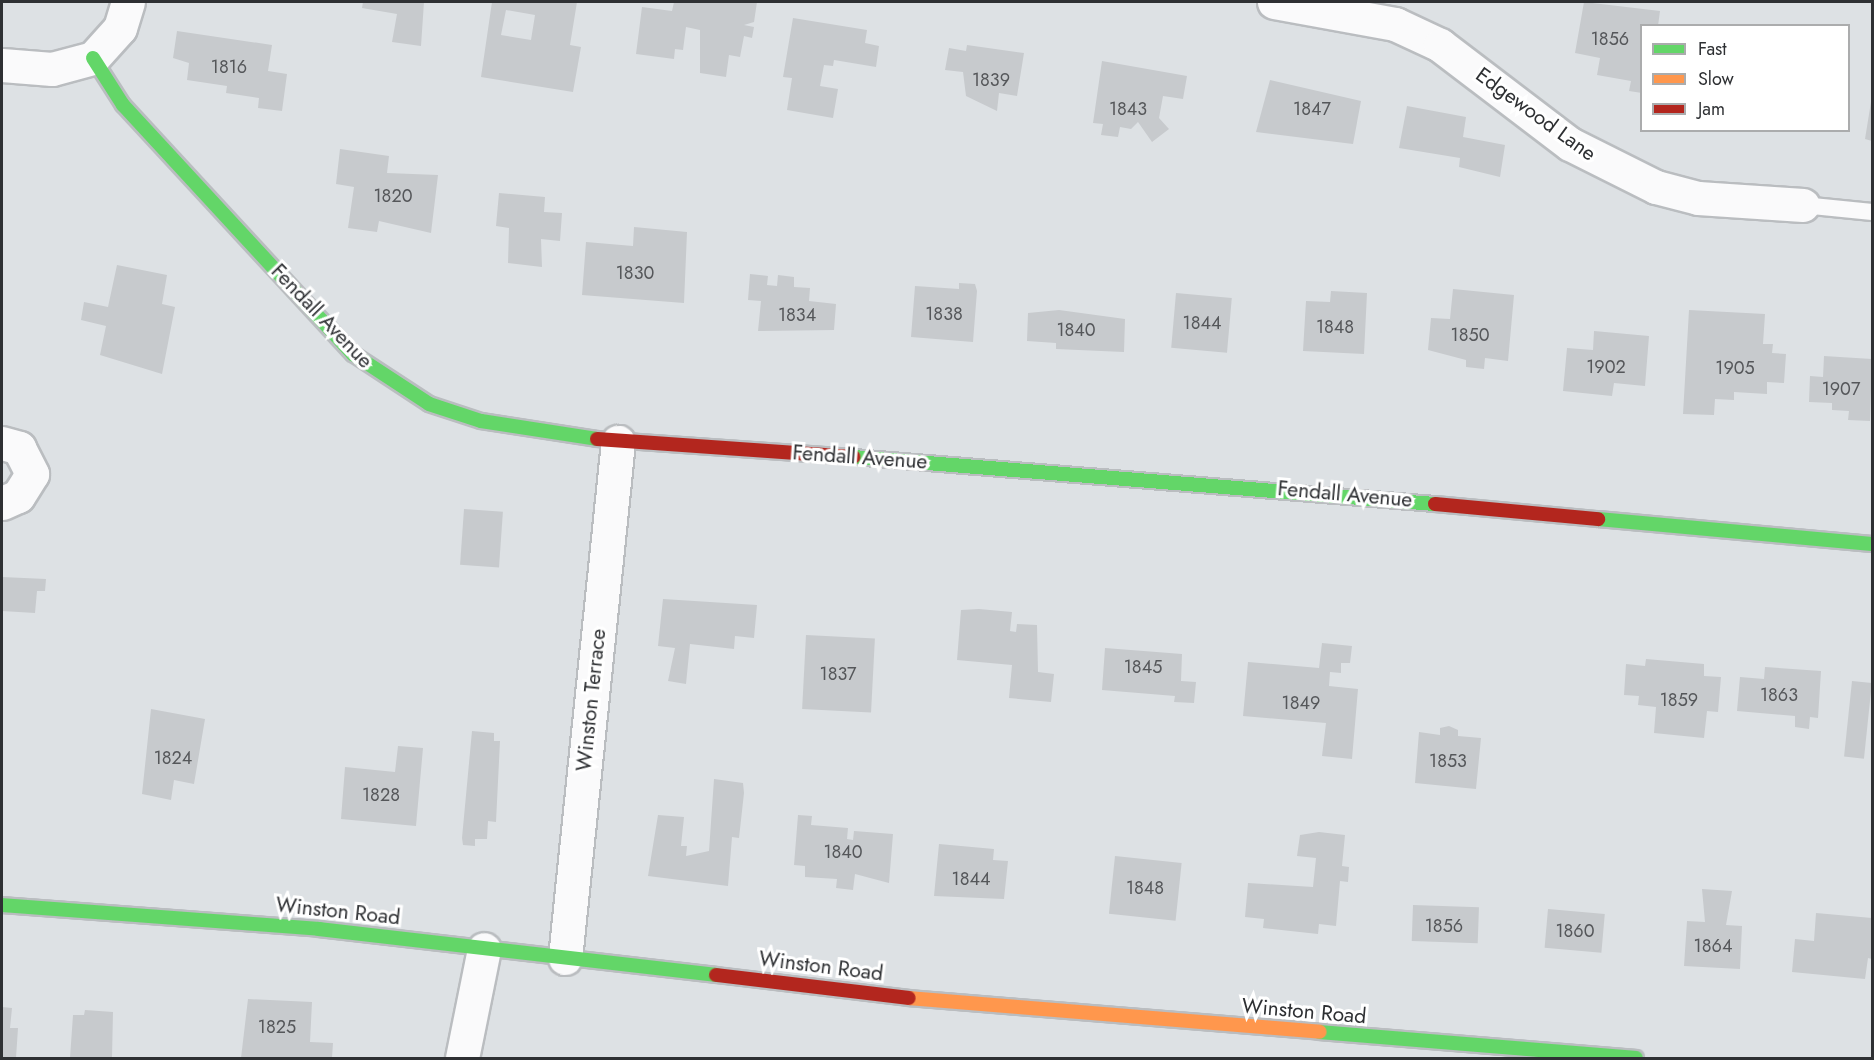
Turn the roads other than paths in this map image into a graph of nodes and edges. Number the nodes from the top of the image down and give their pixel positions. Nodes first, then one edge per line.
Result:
1 (128, 2) edge
2 (1274, 2) edge
3 (93, 57) junction
4 (2, 65) edge
5 (1803, 206) joint
6 (1872, 212) edge
7 (618, 442) junction
8 (2, 443) edge
9 (2, 503) edge
10 (1872, 544) edge
11 (2, 905) edge
12 (484, 949) junction
13 (565, 958) junction
14 (462, 1059) edge
15 (1636, 1059) edge

1 - 3 street
2 - 5 street, Edgewood Lane
3 - 4 street
3 - 7 street, Fendall Avenue
5 - 6 lane
7 - 10 street, Fendall Avenue
7 - 13 street, Winston Terrace
8 - 9 street
11 - 12 street, Winston Road
12 - 13 street, Winston Road
12 - 14 street
13 - 15 street, Winston Road

